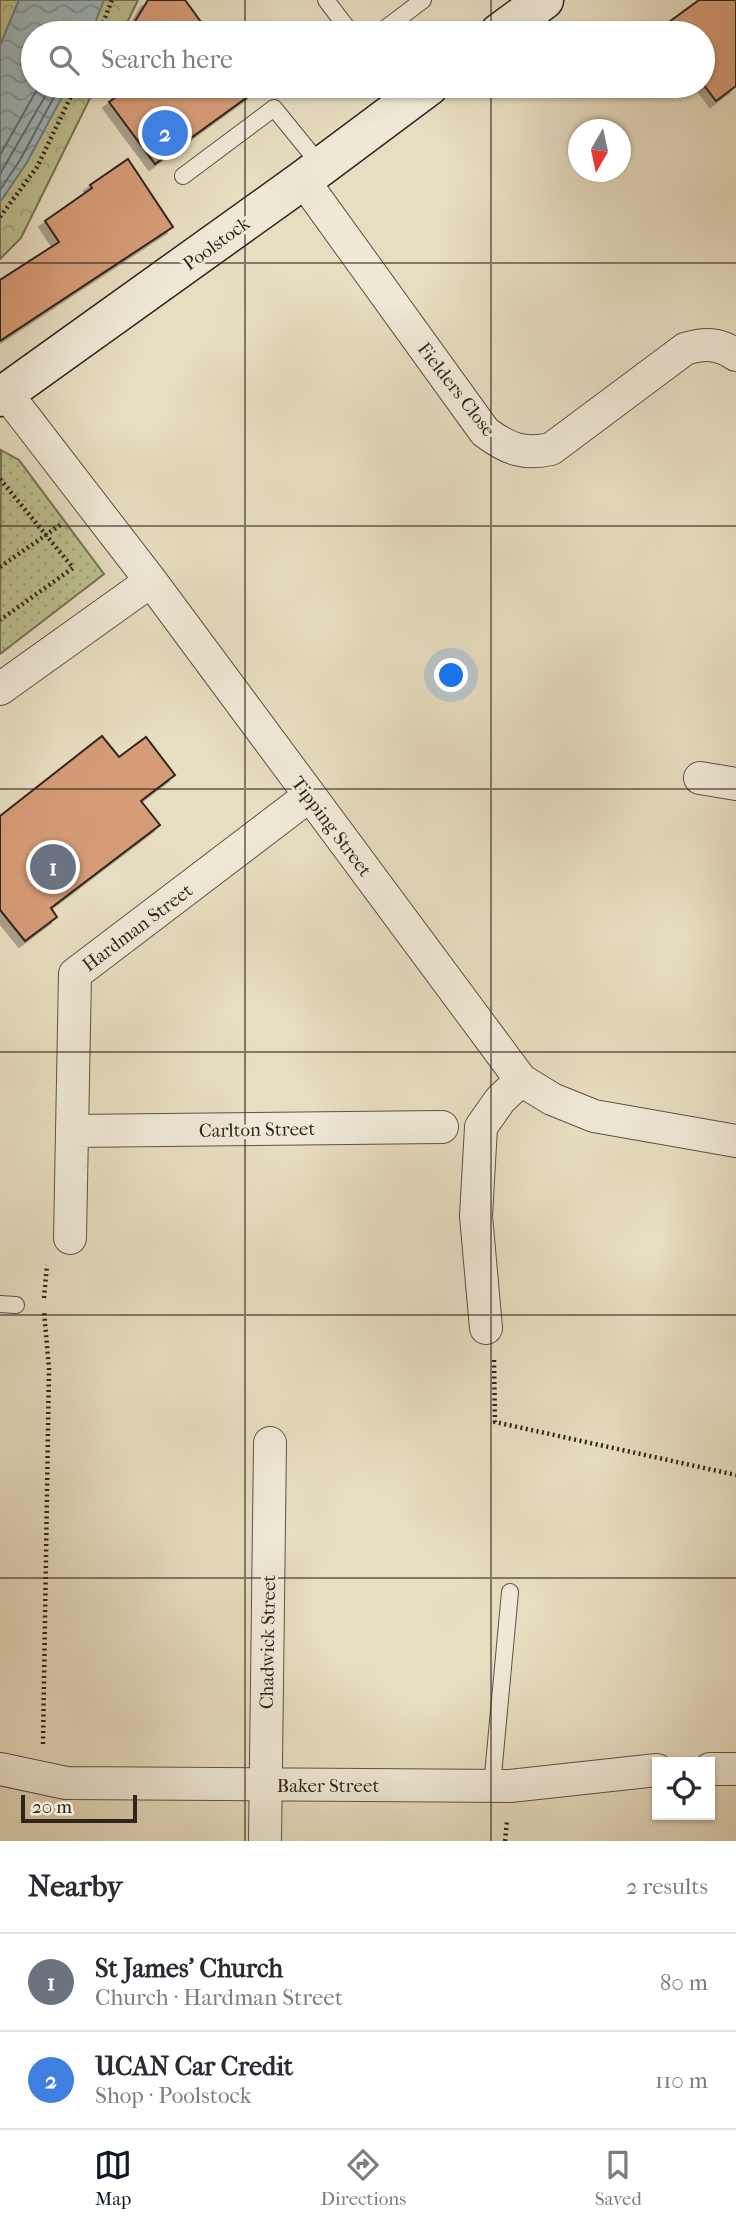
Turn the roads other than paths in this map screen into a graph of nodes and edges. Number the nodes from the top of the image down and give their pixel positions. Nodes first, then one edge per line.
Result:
1 (326, 0) edge
2 (423, 0) edge
3 (544, 0) edge
4 (342, 21) edge
5 (396, 21) edge
6 (515, 21) edge
7 (408, 98) edge
8 (313, 173) junction
9 (183, 176) dead end
10 (736, 355) edge
11 (3, 395) edge
12 (151, 581) junction
13 (0, 689) edge
14 (700, 778) dead end
15 (736, 784) edge
16 (309, 796) junction
17 (521, 1080) junction
18 (442, 1127) dead end
19 (72, 1131) junction
20 (736, 1141) edge
21 (70, 1238) road end
22 (486, 1328) road end
23 (270, 1443) dead end
24 (510, 1592) dead end
25 (0, 1769) edge
26 (715, 1769) edge
27 (736, 1769) edge
28 (652, 1771) edge
29 (265, 1784) junction
30 (492, 1786) junction
31 (265, 1841) edge

1 - 4 lane
2 - 5 lane
3 - 6 main road
7 - 8 main road, Poolstock
8 - 9 lane
8 - 10 street, Fielders Close
8 - 11 main road, Poolstock
11 - 12 street, Tipping Street
12 - 13 street
12 - 16 street, Tipping Street
14 - 15 street
16 - 17 street, Tipping Street
16 - 19 street, Hardman Street
17 - 20 street, Tipping Street
17 - 22 street
18 - 19 street, Carlton Street
19 - 21 street, Hardman Street
23 - 29 street, Chadwick Street
24 - 30 lane
25 - 29 street, Baker Street
26 - 27 street
28 - 30 street, Baker Street
29 - 30 street, Baker Street
29 - 31 street, Chadwick Street

